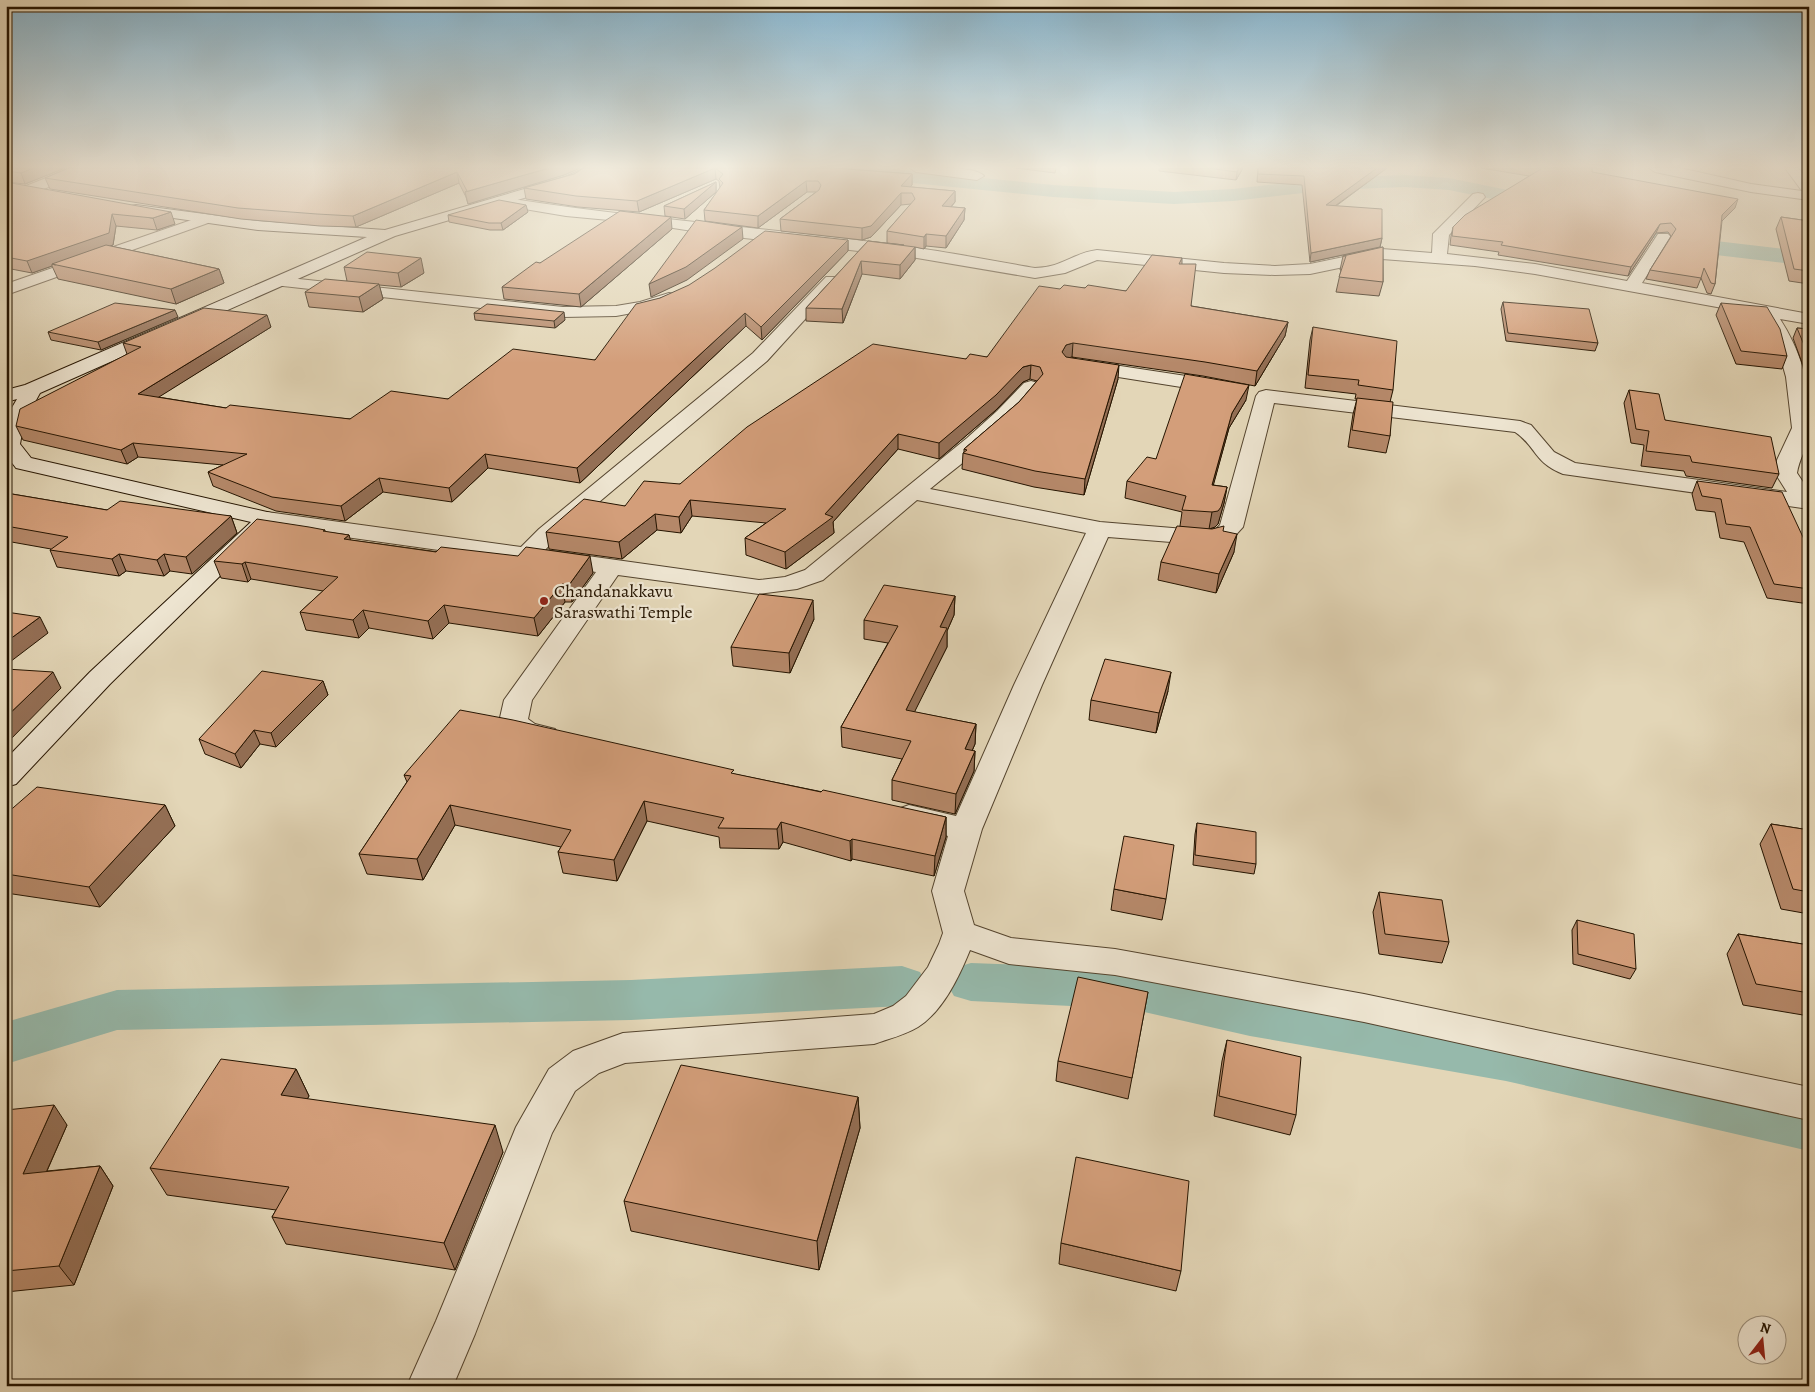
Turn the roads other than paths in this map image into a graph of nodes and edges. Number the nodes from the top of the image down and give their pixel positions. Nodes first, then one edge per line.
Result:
1 (167, 233) edge
2 (321, 233) edge
3 (390, 233) joint
4 (747, 233) edge
5 (765, 233) edge
6 (1443, 233) edge
7 (762, 235) junction
8 (883, 235) dead end
9 (1663, 237) edge
10 (746, 246) edge
11 (856, 255) junction
12 (1438, 258) junction
13 (280, 282) junction
14 (1631, 286) junction
15 (6, 290) edge
16 (685, 291) edge
17 (1768, 313) junction
18 (1809, 319) edge
19 (1072, 365) edge
20 (1032, 387) edge
21 (32, 389) junction
22 (1251, 393) junction
23 (6, 396) edge
24 (913, 492) junction
25 (1806, 501) edge
26 (267, 519) junction
27 (1100, 529) junction
28 (527, 555) junction
29 (611, 567) junction
30 (574, 741) edge
31 (6, 777) edge
32 (880, 810) edge
33 (966, 829) junction
34 (960, 933) junction
35 (1809, 1104) edge
36 (430, 1386) edge

1 - 15 street
2 - 3 street
3 - 13 street
4 - 7 street
5 - 7 street
6 - 12 street
7 - 10 street
7 - 11 street
8 - 11 street
9 - 14 street
11 - 12 street
11 - 28 street
12 - 14 street
13 - 16 street
13 - 21 street
14 - 17 street
17 - 18 street
17 - 25 street
19 - 22 street
20 - 24 street
21 - 23 street
21 - 26 street
22 - 25 street
22 - 27 street
24 - 27 street
24 - 29 street
26 - 28 street
26 - 31 street
27 - 33 street
28 - 29 street
29 - 30 street
32 - 33 street
33 - 34 street
34 - 35 street
34 - 36 street

